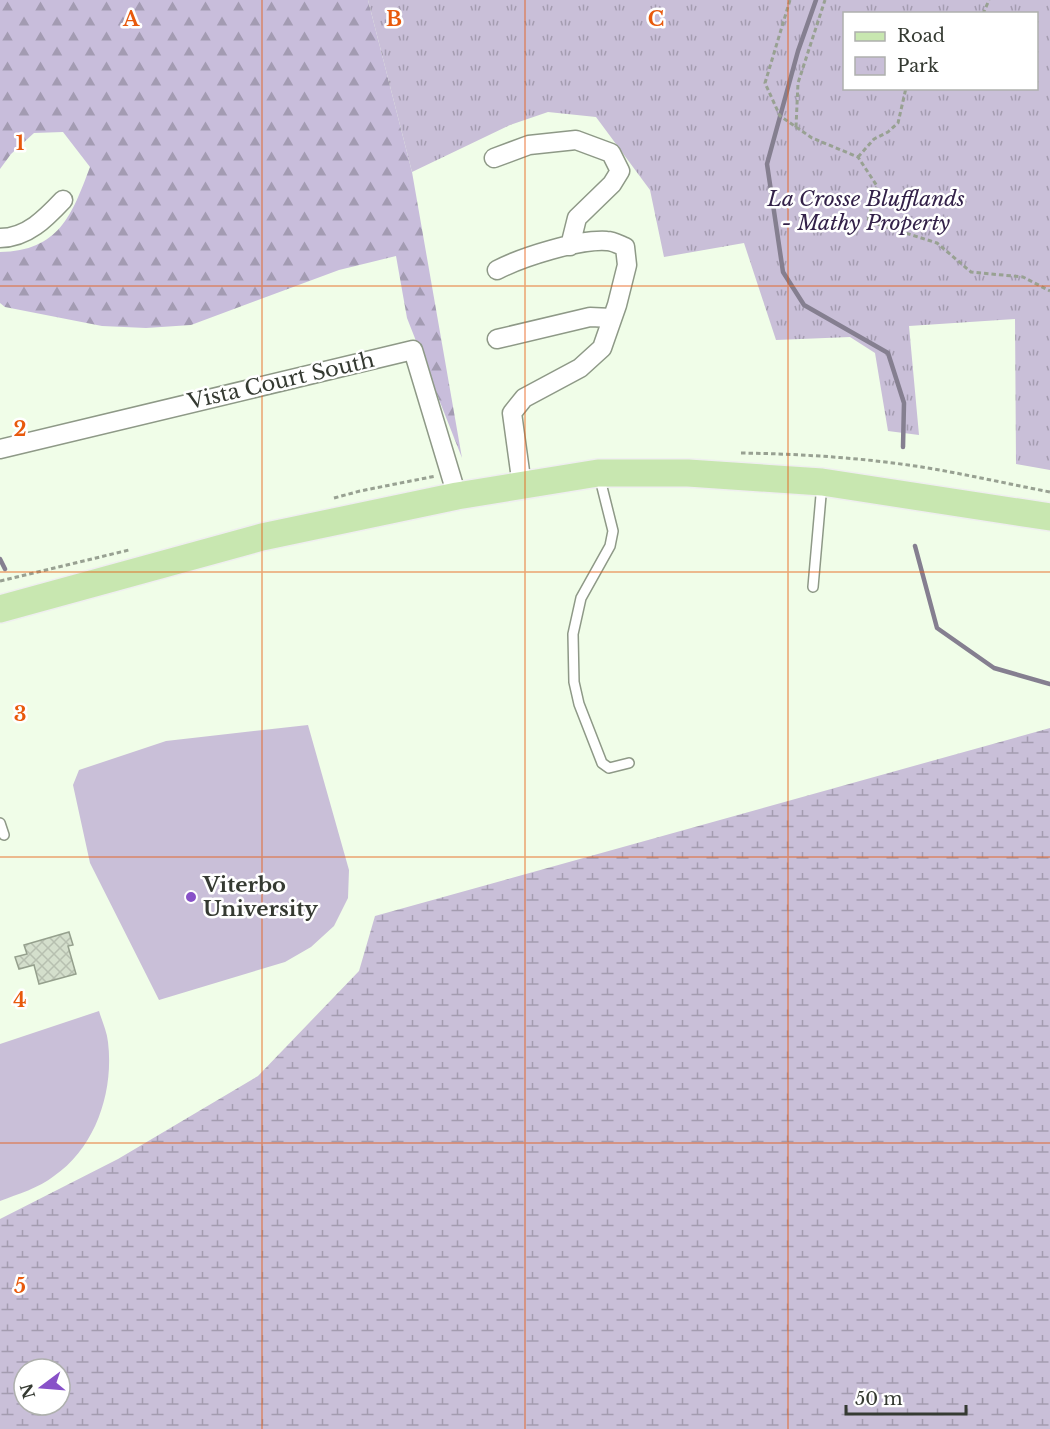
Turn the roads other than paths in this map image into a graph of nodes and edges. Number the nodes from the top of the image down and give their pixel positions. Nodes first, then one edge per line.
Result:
1 (494, 158) dead end
2 (63, 200) dead end
3 (0, 238) edge
4 (570, 246) junction
5 (497, 270) dead end
6 (612, 318) junction
7 (497, 339) dead end
8 (0, 449) edge
9 (598, 473) junction
10 (822, 482) junction
11 (522, 486) junction
12 (457, 496) junction
13 (1050, 517) edge
14 (813, 587) dead end
15 (0, 609) edge
16 (629, 763) dead end
17 (0, 823) edge
18 (4, 835) dead end

1 - 4 street
2 - 3 street
4 - 5 street
4 - 6 street
6 - 7 street
6 - 11 street
8 - 12 street, Vista Court South
9 - 10 main road
9 - 11 main road
9 - 16 lane
10 - 13 main road
10 - 14 lane
11 - 12 main road
12 - 15 main road
17 - 18 lane

